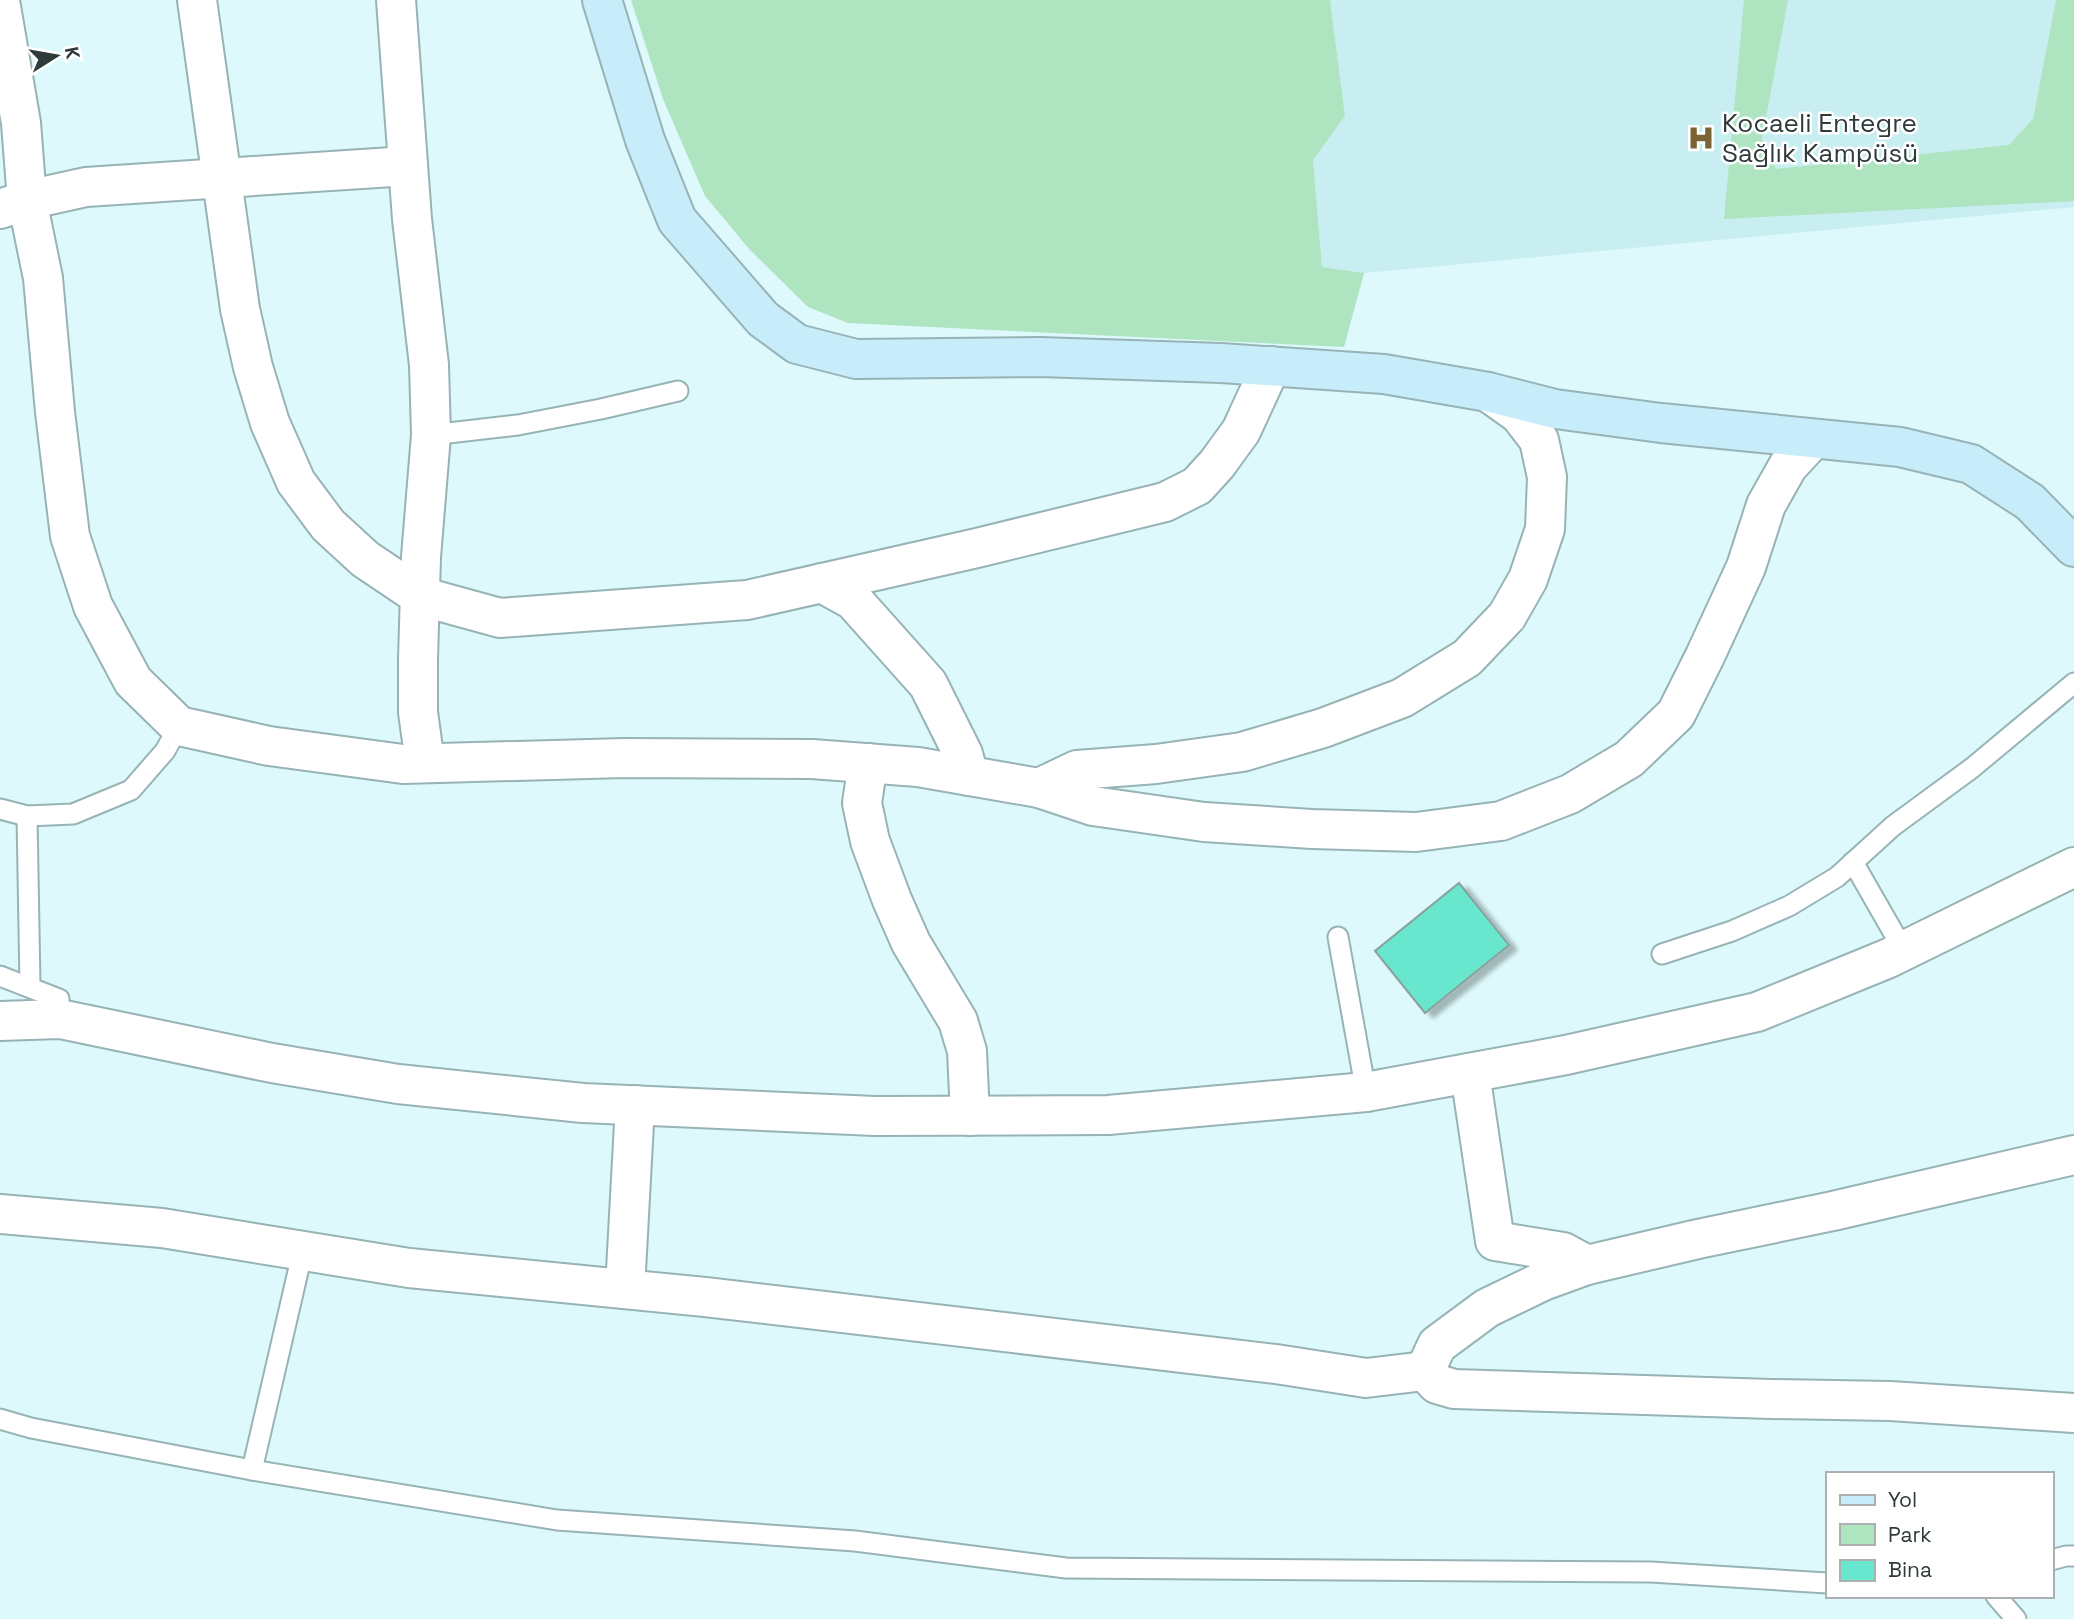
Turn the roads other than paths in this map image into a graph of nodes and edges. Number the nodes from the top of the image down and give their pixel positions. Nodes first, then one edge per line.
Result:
1 (197, 0) edge
2 (396, 0) edge
3 (602, 0) edge
4 (0, 1) edge
5 (10, 123) edge
6 (408, 166) junction
7 (222, 177) junction
8 (13, 204) edge
9 (1270, 366) junction
10 (678, 391) dead end
11 (1488, 391) junction
12 (431, 435) junction
13 (1813, 439) junction
14 (2074, 547) edge
15 (822, 583) junction
16 (420, 596) junction
17 (2074, 682) edge
18 (179, 726) junction
19 (868, 763) junction
20 (425, 764) junction
21 (969, 776) junction
22 (1038, 788) junction
23 (0, 809) edge
24 (27, 816) junction
25 (1853, 862) junction
26 (2074, 867) edge
27 (1338, 937) dead end
28 (1904, 951) junction
29 (1662, 954) dead end
30 (0, 976) edge
31 (30, 986) junction
32 (60, 1019) junction
33 (0, 1021) edge
34 (1470, 1073) junction
35 (1366, 1092) junction
36 (635, 1105) junction
37 (970, 1116) junction
38 (2074, 1155) edge
39 (0, 1214) edge
40 (303, 1250) junction
41 (1587, 1265) junction
42 (625, 1289) junction
43 (1425, 1371) junction
44 (2074, 1413) edge
45 (0, 1419) edge
46 (251, 1471) junction
47 (2074, 1556) edge
48 (2053, 1559) edge
49 (1826, 1583) edge
50 (1998, 1598) edge
51 (2016, 1619) edge

1 - 7 street
2 - 6 street
3 - 9 street
4 - 5 street
5 - 8 street
6 - 7 street
6 - 12 street
7 - 8 street
7 - 16 street
8 - 18 street
9 - 11 street
9 - 15 street
10 - 12 lane
11 - 13 street
11 - 22 street
12 - 16 street
13 - 14 street
13 - 22 street
15 - 16 street
15 - 21 street
16 - 20 street
17 - 25 lane
18 - 20 street
18 - 24 lane
19 - 20 street
19 - 21 street
19 - 37 street
21 - 22 street
23 - 24 lane
24 - 31 lane
25 - 28 lane
25 - 29 lane
26 - 28 street
27 - 35 lane
28 - 34 street
30 - 31 lane
31 - 32 lane
32 - 33 street
32 - 36 street
34 - 35 street
34 - 41 street
35 - 37 street
36 - 37 street
36 - 42 street
38 - 41 street
39 - 40 street
40 - 42 street
40 - 46 lane
41 - 43 street
42 - 43 street
43 - 44 street
45 - 46 lane
46 - 49 lane
47 - 48 lane
50 - 51 lane

